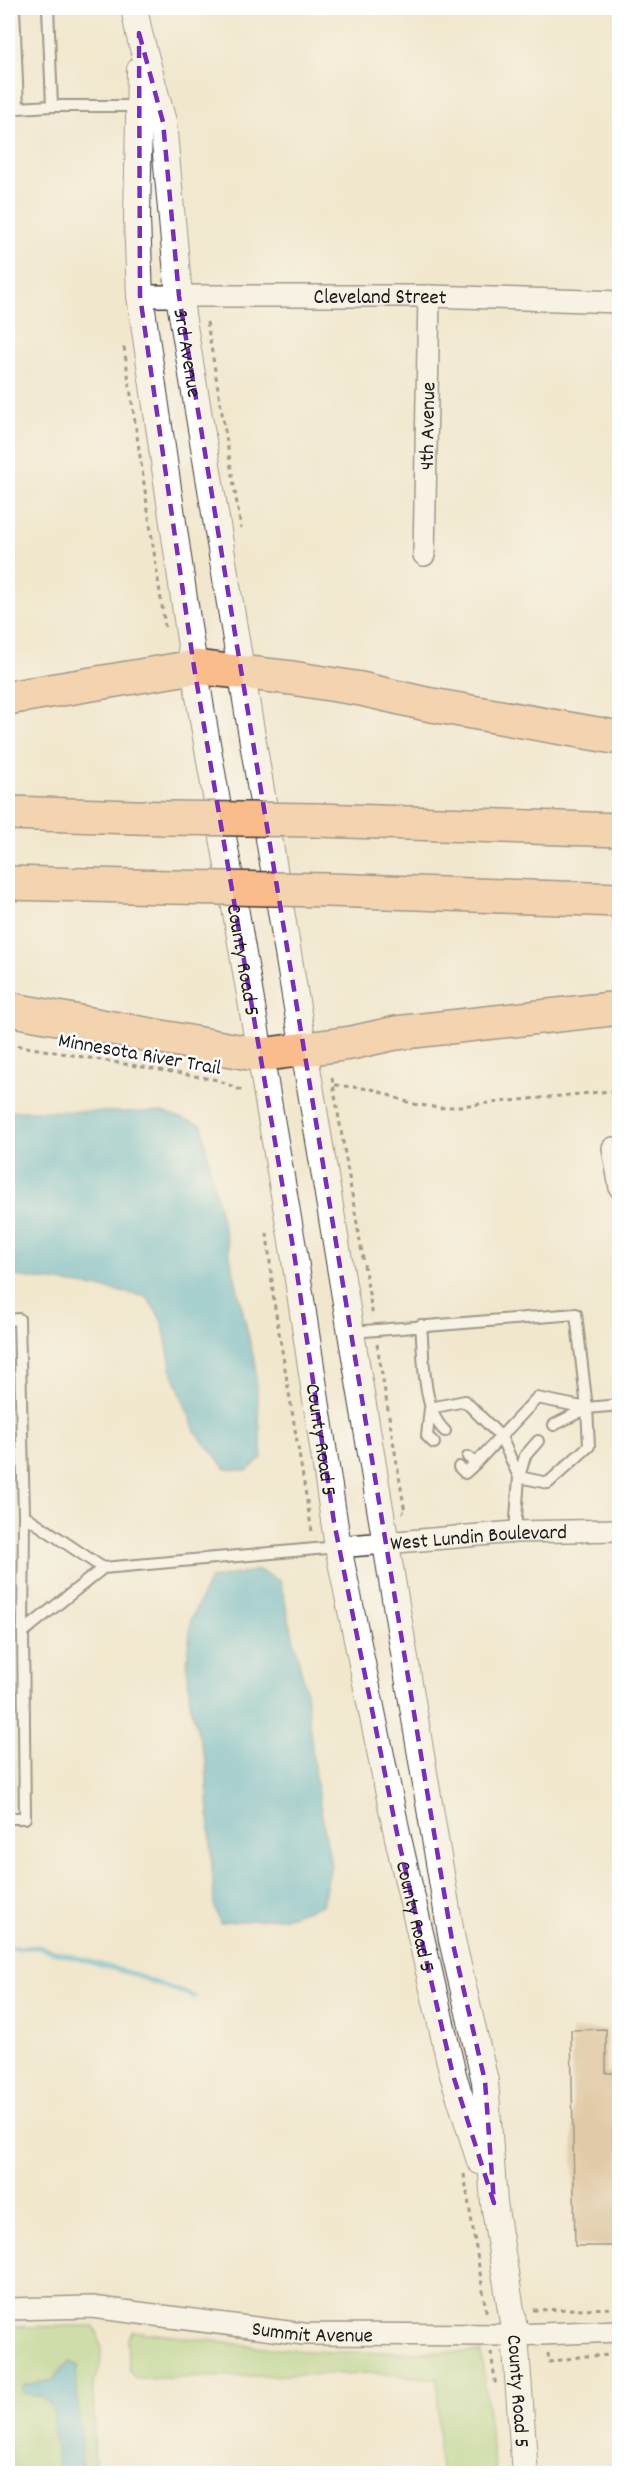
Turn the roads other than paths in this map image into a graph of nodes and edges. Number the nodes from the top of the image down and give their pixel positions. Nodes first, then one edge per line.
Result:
1 (14, 8) edge
2 (48, 8) edge
3 (134, 8) edge
4 (139, 33) junction
5 (52, 106) junction
6 (140, 106) junction
7 (140, 296) junction
8 (179, 296) junction
9 (429, 296) junction
10 (620, 302) edge
11 (424, 555) dead end
12 (194, 667) junction
13 (242, 672) junction
14 (8, 698) edge
15 (620, 738) edge
16 (8, 813) edge
17 (620, 830) edge
18 (8, 883) edge
19 (620, 900) edge
20 (620, 1008) edge
21 (8, 1009) edge
22 (304, 1049) junction
23 (260, 1055) junction
24 (613, 1148) dead end
25 (620, 1188) edge
26 (8, 1320) edge
27 (421, 1325) junction
28 (352, 1332) junction
29 (620, 1405) edge
30 (430, 1408) junction
31 (587, 1408) junction
32 (554, 1425) dead end
33 (445, 1431) dead end
34 (501, 1437) junction
35 (538, 1441) dead end
36 (434, 1443) dead end
37 (459, 1467) dead end
38 (519, 1477) junction
39 (24, 1515) junction
40 (620, 1530) edge
41 (515, 1532) junction
42 (386, 1541) junction
43 (338, 1547) junction
44 (103, 1568) junction
45 (23, 1632) junction
46 (8, 1818) edge
47 (494, 2203) junction
48 (8, 2309) edge
49 (504, 2320) junction
50 (620, 2331) edge
51 (525, 2474) edge

1 - 5 lane
2 - 5 lane
3 - 4 street, 3rd Avenue
4 - 6 street, 3rd Avenue
4 - 8 street, 3rd Avenue
5 - 6 lane
6 - 7 street, 3rd Avenue
7 - 8 street, Cleveland Street
7 - 12 street, 3rd Avenue
8 - 9 street, Cleveland Street
8 - 13 street, 3rd Avenue
9 - 10 street, Cleveland Street
9 - 11 street, 4th Avenue
12 - 13 highway
12 - 14 highway
12 - 23 street, County Road 5
13 - 15 highway
13 - 22 street, County Road 5
16 - 17 highway, bridge
18 - 19 highway, bridge
20 - 22 highway
21 - 23 highway
22 - 23 highway
22 - 28 street, County Road 5
23 - 43 street, County Road 5
24 - 25 street
26 - 39 lane
27 - 28 lane
27 - 30 lane
27 - 31 lane
28 - 42 street, County Road 5
29 - 31 lane
30 - 33 lane
30 - 34 lane
30 - 36 lane
31 - 32 lane
31 - 34 lane
31 - 38 lane
34 - 37 lane
34 - 38 lane
35 - 38 lane
38 - 41 lane
39 - 44 lane
39 - 45 lane
40 - 41 street, West Lundin Boulevard
41 - 42 street, West Lundin Boulevard
42 - 43 street, West Lundin Boulevard
42 - 47 street, County Road 5
43 - 44 lane
43 - 47 street, County Road 5
44 - 45 lane
45 - 46 lane
47 - 49 street, County Road 5
48 - 49 street, Summit Avenue
49 - 50 street, Summit Avenue
49 - 51 street, County Road 5

